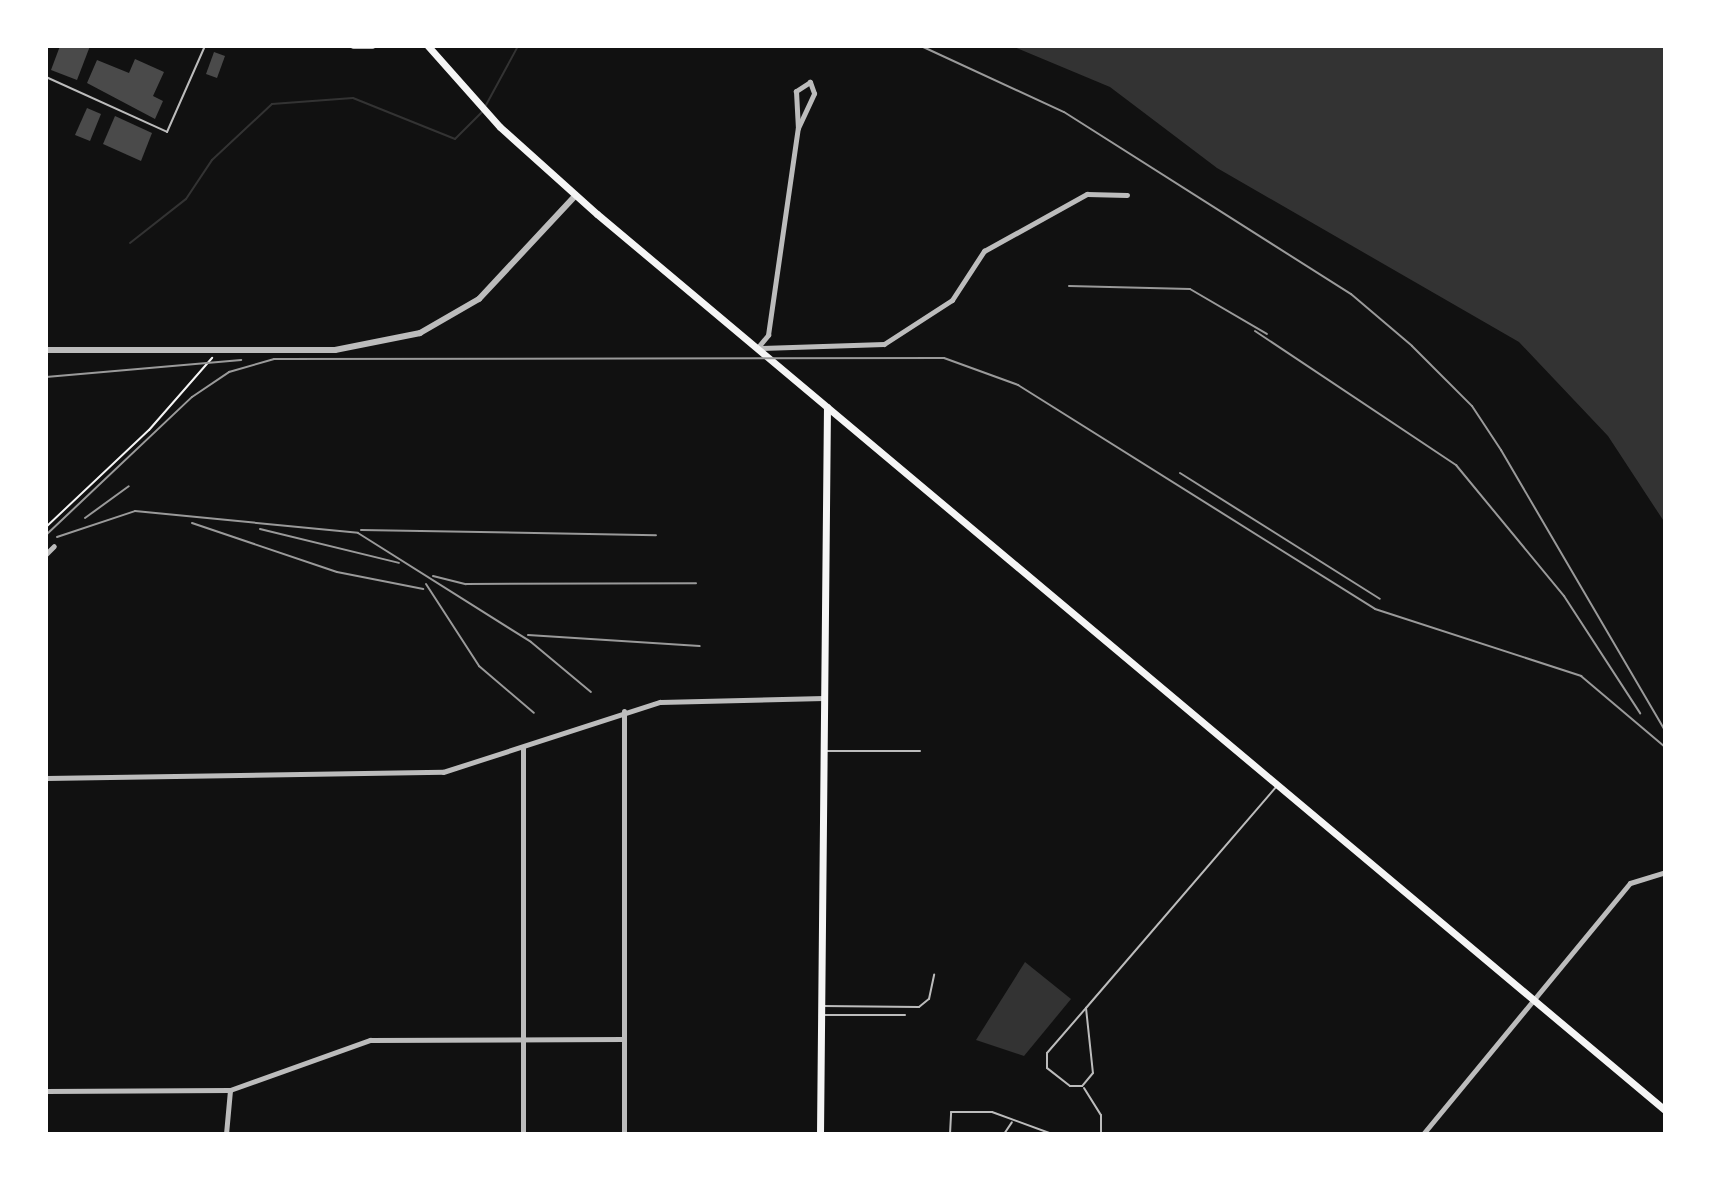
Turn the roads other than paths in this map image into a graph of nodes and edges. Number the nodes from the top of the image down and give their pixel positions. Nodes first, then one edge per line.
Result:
1 (205, 46) edge
2 (353, 46) edge
3 (372, 46) edge
4 (428, 46) edge
5 (46, 77) edge
6 (798, 128) junction
7 (576, 195) junction
8 (1127, 195) dead end
9 (757, 348) junction
10 (46, 350) edge
11 (827, 407) junction
12 (54, 546) dead end
13 (46, 554) edge
14 (824, 698) junction
15 (624, 711) junction
16 (523, 748) junction
17 (824, 751) junction
18 (920, 751) dead end
19 (46, 778) edge
20 (1278, 785) junction
21 (1665, 872) edge
22 (934, 975) dead end
23 (1535, 1000) junction
24 (1086, 1008) junction
25 (822, 1010) junction
26 (905, 1015) dead end
27 (624, 1039) junction
28 (525, 1040) junction
29 (1082, 1086) junction
30 (230, 1090) junction
31 (46, 1091) edge
32 (1665, 1110) edge
33 (1013, 1122) junction
34 (226, 1134) edge
35 (523, 1134) edge
36 (624, 1134) edge
37 (820, 1134) edge
38 (950, 1134) edge
39 (1004, 1134) edge
40 (1052, 1134) edge
41 (1101, 1134) edge
42 (1423, 1134) edge

1 - 5 lane
2 - 3 street
4 - 7 main road
6 - 6 street
6 - 9 street
7 - 9 main road
7 - 10 street
8 - 9 street
9 - 11 main road
11 - 14 main road
11 - 20 main road
12 - 13 street
14 - 15 street
14 - 17 main road
15 - 16 street
15 - 27 street
16 - 19 street
16 - 28 street
17 - 18 lane
17 - 25 main road
20 - 23 main road
20 - 24 lane
21 - 23 street
22 - 25 lane
23 - 32 main road
23 - 42 street
24 - 29 lane
24 - 29 lane
25 - 26 lane
25 - 37 main road
27 - 28 street
27 - 36 street
28 - 30 street
28 - 35 street
29 - 41 lane
30 - 31 street
30 - 34 street
33 - 38 lane
33 - 39 lane
33 - 40 lane

